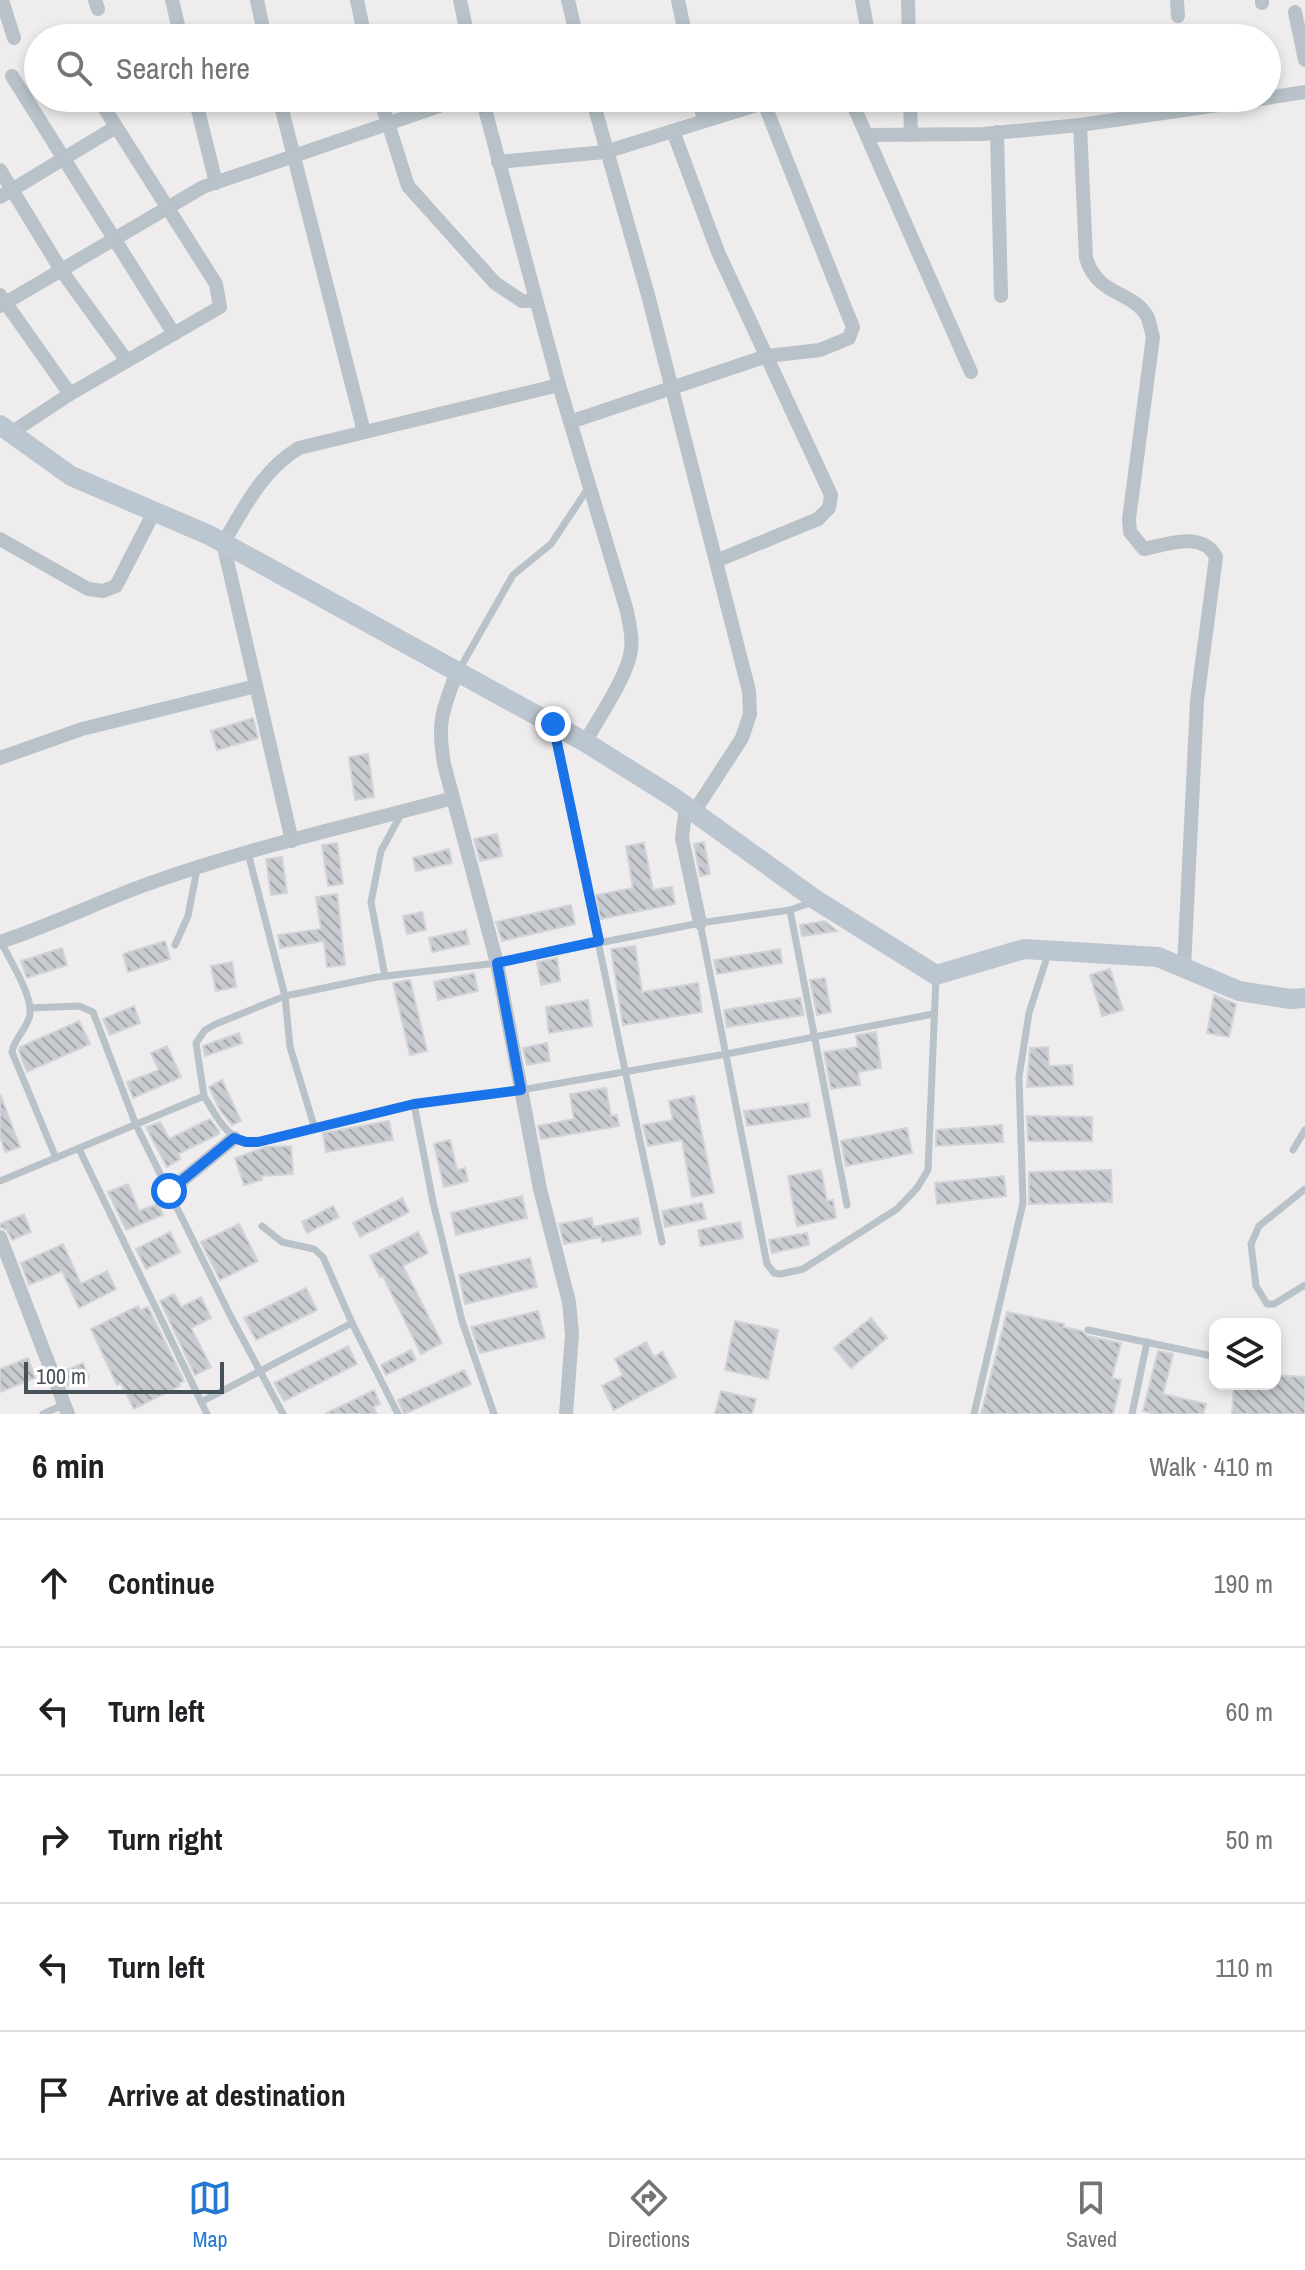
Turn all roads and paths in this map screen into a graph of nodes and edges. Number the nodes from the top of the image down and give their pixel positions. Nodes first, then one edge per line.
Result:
1 (2, 0) edge
2 (172, 0) edge
3 (257, 0) edge
4 (357, 0) edge
5 (460, 0) edge
6 (568, 0) edge
7 (678, 0) edge
8 (862, 0) edge
9 (908, 0) edge
10 (1177, 0) edge
11 (1295, 12) dead end
12 (1178, 16) dead end
13 (178, 24) edge
14 (262, 24) edge
15 (362, 24) edge
16 (465, 24) edge
17 (574, 24) edge
18 (683, 24) edge
19 (866, 24) edge
20 (909, 24) edge
21 (14, 38) dead end
22 (1305, 60) edge
23 (12, 76) dead end
24 (1305, 92) edge
25 (24, 95) edge
26 (1281, 96) edge
27 (35, 112) edge
28 (107, 112) edge
29 (198, 112) edge
30 (282, 112) edge
31 (384, 112) edge
32 (423, 112) edge
33 (486, 112) edge
34 (595, 112) edge
35 (702, 112) edge
36 (734, 112) edge
37 (768, 112) edge
38 (857, 112) edge
39 (910, 112) edge
40 (1141, 112) edge
41 (704, 121) junction
42 (388, 124) junction
43 (1080, 125) junction
44 (116, 127) junction
45 (673, 131) junction
46 (997, 132) junction
47 (868, 135) junction
48 (911, 135) junction
49 (605, 152) junction
50 (293, 158) junction
51 (64, 159) junction
52 (498, 162) junction
53 (0, 170) edge
54 (216, 183) junction
55 (6, 193) edge
56 (168, 208) junction
57 (114, 239) junction
58 (61, 270) junction
59 (1001, 296) dead end
60 (2, 301) edge
61 (536, 301) junction
62 (174, 334) junction
63 (767, 356) junction
64 (127, 361) junction
65 (971, 372) dead end
66 (559, 385) junction
67 (672, 387) junction
68 (70, 394) junction
69 (570, 422) junction
70 (6, 429) edge
71 (364, 432) junction
72 (589, 487) junction
73 (154, 512) junction
74 (0, 539) edge
75 (223, 543) junction
76 (716, 561) junction
77 (457, 672) junction
78 (256, 686) junction
79 (553, 724) junction
80 (585, 742) junction
81 (0, 758) edge
82 (453, 798) junction
83 (690, 809) junction
84 (403, 812) junction
85 (292, 841) junction
86 (248, 853) junction
87 (197, 869) junction
88 (816, 900) junction
89 (790, 910) junction
90 (700, 923) junction
91 (599, 941) junction
92 (0, 942) edge
93 (175, 945) dead end
94 (1049, 951) junction
95 (497, 963) junction
96 (1184, 968) junction
97 (936, 975) junction
98 (385, 976) junction
99 (285, 996) junction
100 (1305, 998) edge
101 (30, 1008) junction
102 (933, 1014) junction
103 (813, 1037) junction
104 (726, 1054) junction
105 (624, 1072) junction
106 (521, 1090) junction
107 (204, 1096) junction
108 (414, 1104) junction
109 (136, 1125) junction
110 (315, 1129) junction
111 (1305, 1130) edge
112 (234, 1138) junction
113 (79, 1149) junction
114 (1293, 1150) dead end
115 (56, 1158) junction
116 (0, 1181) edge
117 (1305, 1189) edge
118 (169, 1191) junction
119 (847, 1205) dead end
120 (262, 1226) dead end
121 (0, 1237) edge
122 (662, 1242) dead end
123 (1305, 1285) edge
124 (352, 1323) junction
125 (1088, 1330) dead end
126 (1147, 1342) junction
127 (1209, 1355) edge
128 (259, 1370) junction
129 (201, 1402) junction
130 (67, 1409) edge
131 (43, 1414) edge
132 (207, 1414) edge
133 (283, 1414) edge
134 (398, 1414) edge
135 (494, 1414) edge
136 (566, 1414) edge
137 (974, 1414) edge
138 (1132, 1414) edge

1 - 21 street
2 - 13 street
3 - 14 street
4 - 15 street
5 - 16 street
6 - 17 street
7 - 18 street
8 - 19 street
9 - 20 street
10 - 12 street
11 - 22 street
23 - 25 street
24 - 26 street
27 - 51 street
28 - 44 street
29 - 54 street
30 - 50 street
31 - 42 street
32 - 42 street
33 - 52 street
34 - 49 street
35 - 41 street
36 - 41 street
37 - 63 street
38 - 47 street
39 - 48 street
40 - 43 street
41 - 45 street
42 - 50 street
42 - 61 street
43 - 46 street
43 - 96 street
44 - 51 street
44 - 56 street
45 - 49 street
45 - 63 street
46 - 48 street
46 - 59 street
47 - 48 street
47 - 65 street
49 - 52 street
49 - 67 street
50 - 54 street
50 - 71 street
51 - 55 street
51 - 57 street
52 - 61 street
53 - 55 street
54 - 56 street
55 - 58 street
56 - 57 street
56 - 62 street
57 - 58 street
57 - 62 street
58 - 60 street
58 - 64 street
60 - 68 street
61 - 66 street
62 - 64 street
63 - 67 street
63 - 76 street
64 - 68 street
66 - 69 street
66 - 71 street
67 - 69 street
67 - 76 street
68 - 70 street
69 - 72 street
70 - 73 street
71 - 75 street
72 - 77 lane
72 - 80 street
73 - 74 street
73 - 75 street
75 - 77 street
75 - 78 street
76 - 83 street
77 - 79 street
77 - 82 street
78 - 81 street
78 - 85 street
79 - 80 street
79 - 91 lane
80 - 83 street
82 - 84 street
82 - 95 street
83 - 88 street
83 - 90 street
84 - 85 street
84 - 98 lane
85 - 86 street
86 - 87 street
86 - 99 lane
87 - 92 street
87 - 93 lane
88 - 89 lane
88 - 97 street
89 - 90 lane
89 - 103 lane
90 - 91 lane
90 - 104 lane
91 - 95 lane
91 - 105 lane
92 - 101 lane
94 - 96 street
94 - 97 street
94 - 137 lane
95 - 98 lane
95 - 106 street
96 - 100 street
97 - 102 lane
98 - 99 lane
99 - 107 lane
99 - 110 lane
101 - 109 lane
101 - 115 lane
102 - 103 lane
102 - 104 lane
103 - 104 lane
103 - 119 lane
104 - 105 lane
105 - 106 lane
105 - 122 lane
106 - 108 lane
106 - 136 street
107 - 109 lane
107 - 112 lane
108 - 110 lane
108 - 135 lane
109 - 113 lane
109 - 118 lane
110 - 112 lane
111 - 114 lane
112 - 118 street
113 - 115 lane
113 - 129 lane
115 - 116 lane
117 - 123 lane
118 - 128 lane
120 - 124 lane
121 - 130 street
124 - 128 lane
124 - 134 lane
125 - 126 lane
126 - 127 lane
126 - 138 lane
128 - 129 lane
128 - 133 lane
129 - 132 lane
130 - 131 lane

